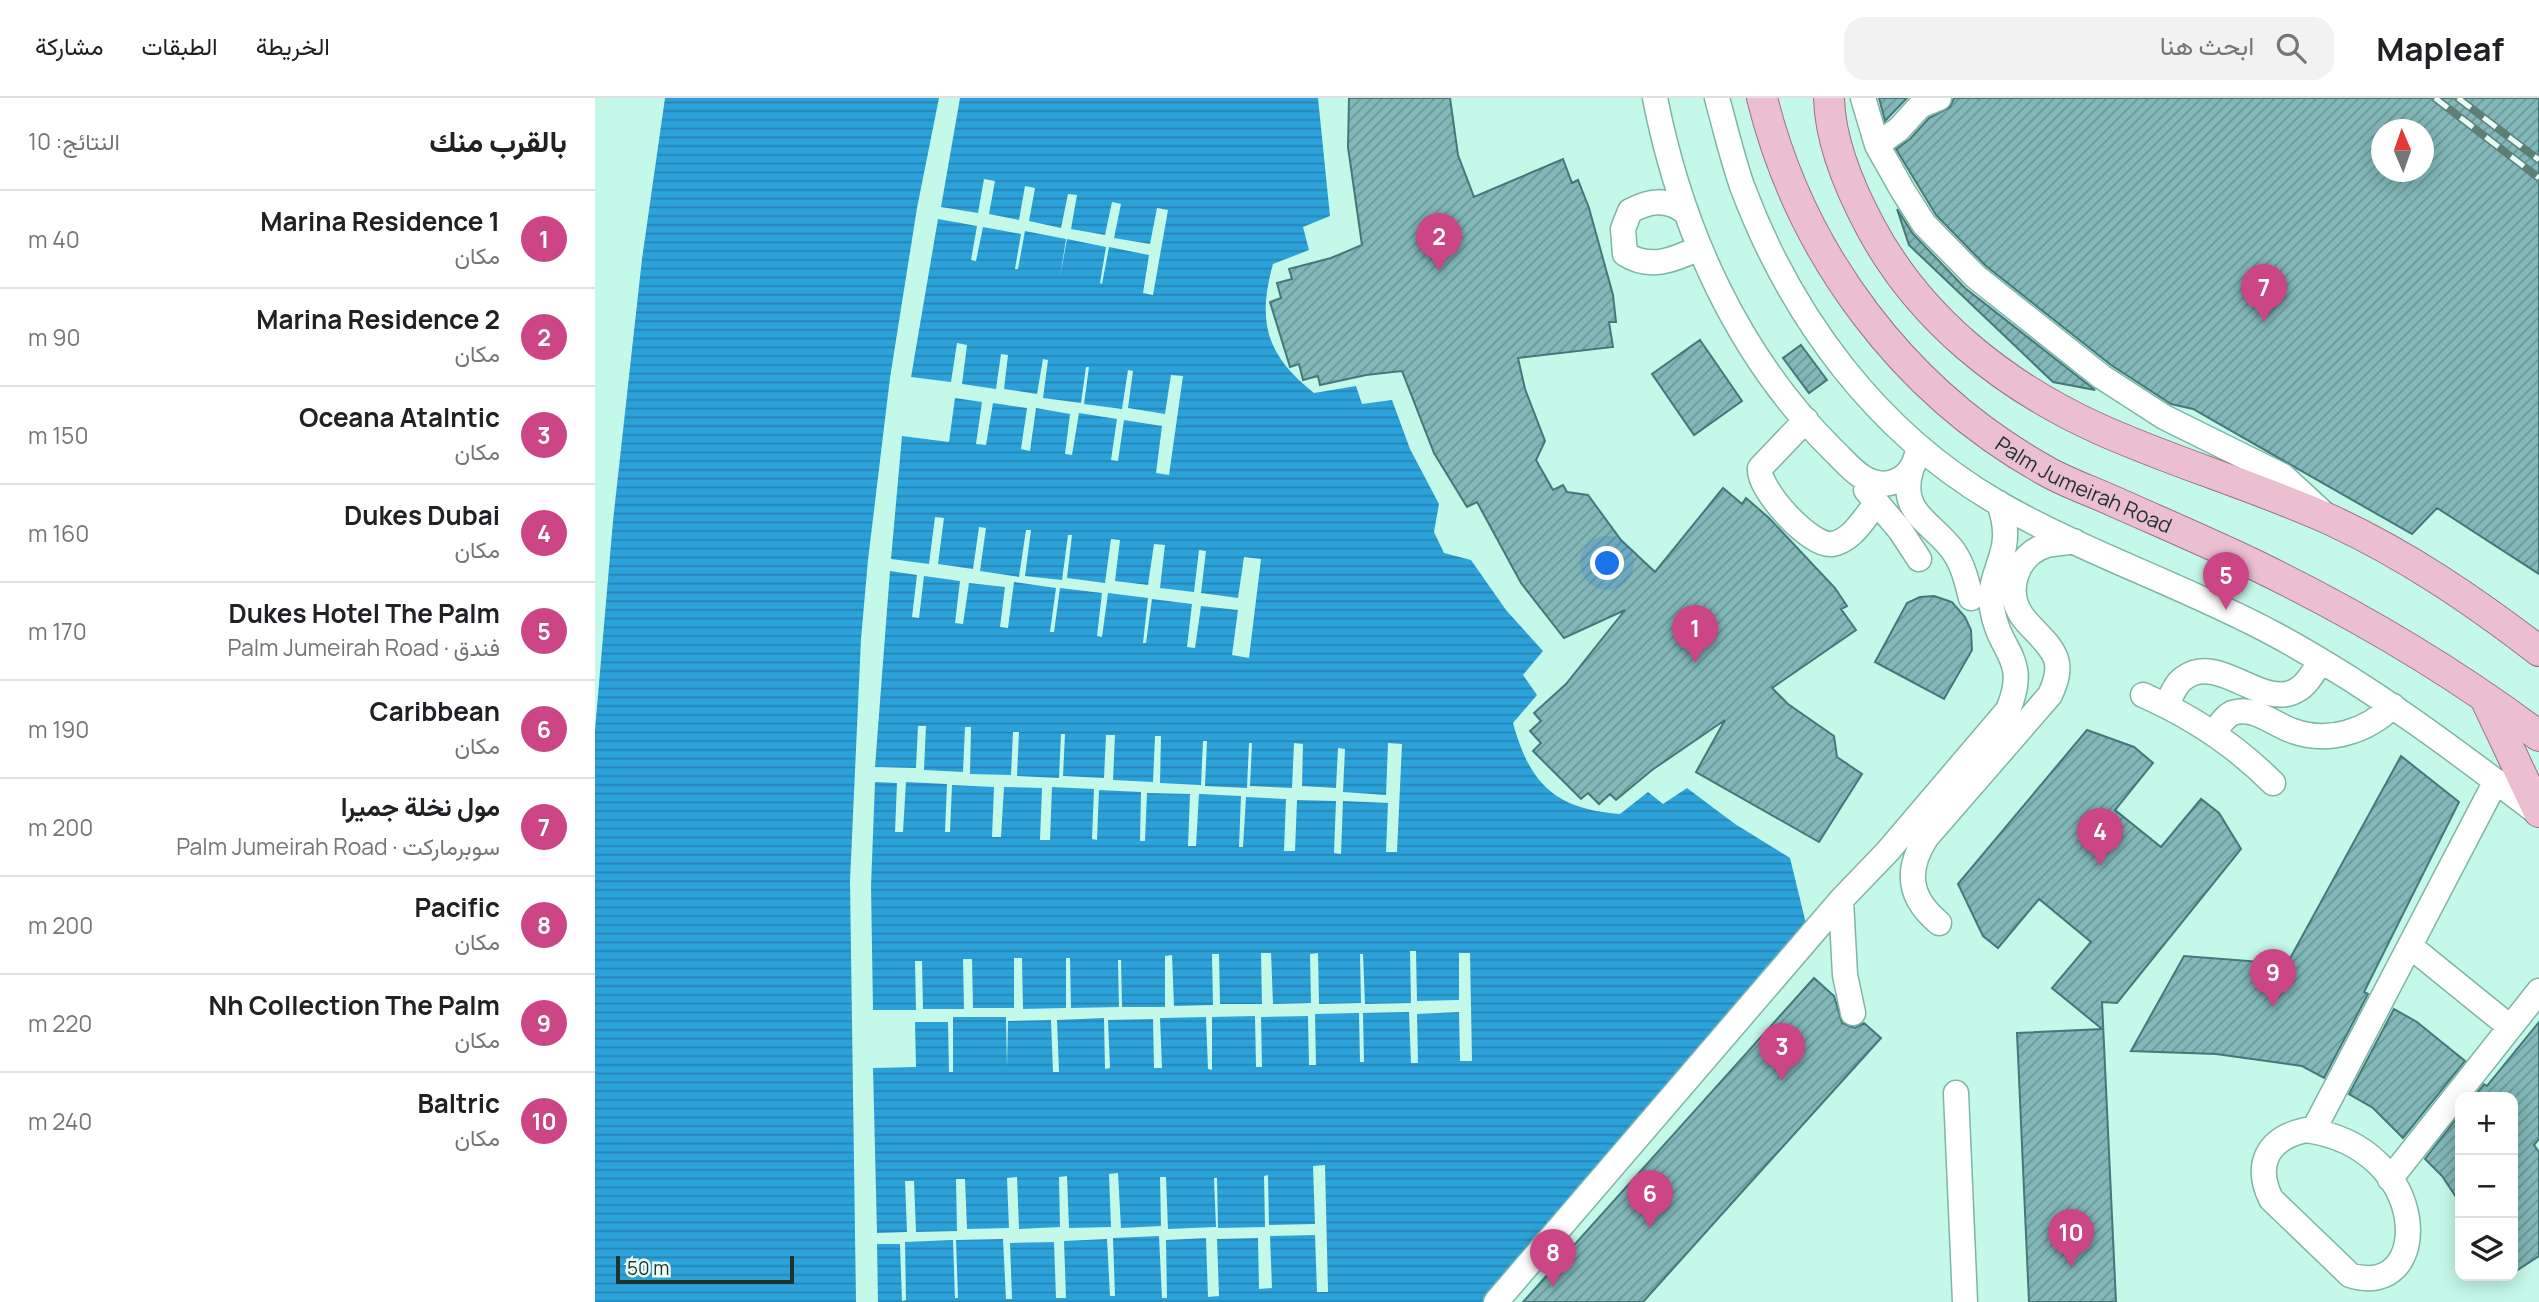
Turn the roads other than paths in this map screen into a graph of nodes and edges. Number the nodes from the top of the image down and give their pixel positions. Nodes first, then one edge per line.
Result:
1 (1655, 98) edge
2 (1762, 98) edge
3 (1863, 98) edge
4 (1939, 98) edge
5 (1719, 100) edge
6 (1828, 103) edge
7 (1877, 145) junction
8 (1684, 211) junction
9 (1699, 248) junction
10 (1806, 420) junction
11 (1914, 459) junction
12 (1857, 473) junction
13 (1999, 503) junction
14 (1876, 504) junction
15 (2332, 521) junction
16 (2074, 541) junction
17 (1919, 559) dead end
18 (1971, 598) dead end
19 (2539, 651) edge
20 (2321, 661) junction
21 (2015, 663) junction
22 (2056, 678) junction
23 (2483, 694) junction
24 (2143, 695) dead end
25 (2167, 705) junction
26 (2393, 706) junction
27 (2214, 733) junction
28 (2539, 736) edge
29 (2496, 781) junction
30 (2273, 783) dead end
31 (2539, 813) edge
32 (1841, 900) junction
33 (1939, 923) dead end
34 (2410, 946) junction
35 (2539, 991) edge
36 (1853, 1013) dead end
37 (2510, 1027) junction
38 (1956, 1093) dead end
39 (2313, 1130) junction
40 (2390, 1179) junction
41 (1496, 1302) edge
42 (1965, 1302) edge

1 - 8 street
2 - 23 main road, Palm Jumeirah Road
3 - 7 street
4 - 7 street
5 - 11 street
6 - 15 main road
7 - 15 street
8 - 9 street
8 - 9 street
9 - 10 street
10 - 12 street
10 - 14 street
11 - 12 street
11 - 13 street
11 - 18 street
12 - 14 street
13 - 16 street
13 - 21 street
14 - 17 street
15 - 19 main road
16 - 20 street
16 - 22 street
20 - 25 street
20 - 26 street
21 - 22 street
21 - 32 street
22 - 33 street
23 - 28 main road, Palm Jumeirah Road
23 - 31 main road
24 - 25 street
25 - 27 street
26 - 27 street
26 - 29 street
27 - 30 street
29 - 31 street
29 - 34 street
32 - 36 street
32 - 41 street
34 - 37 street
34 - 39 street
35 - 37 street
37 - 40 street
38 - 42 street
39 - 40 street
39 - 40 street

